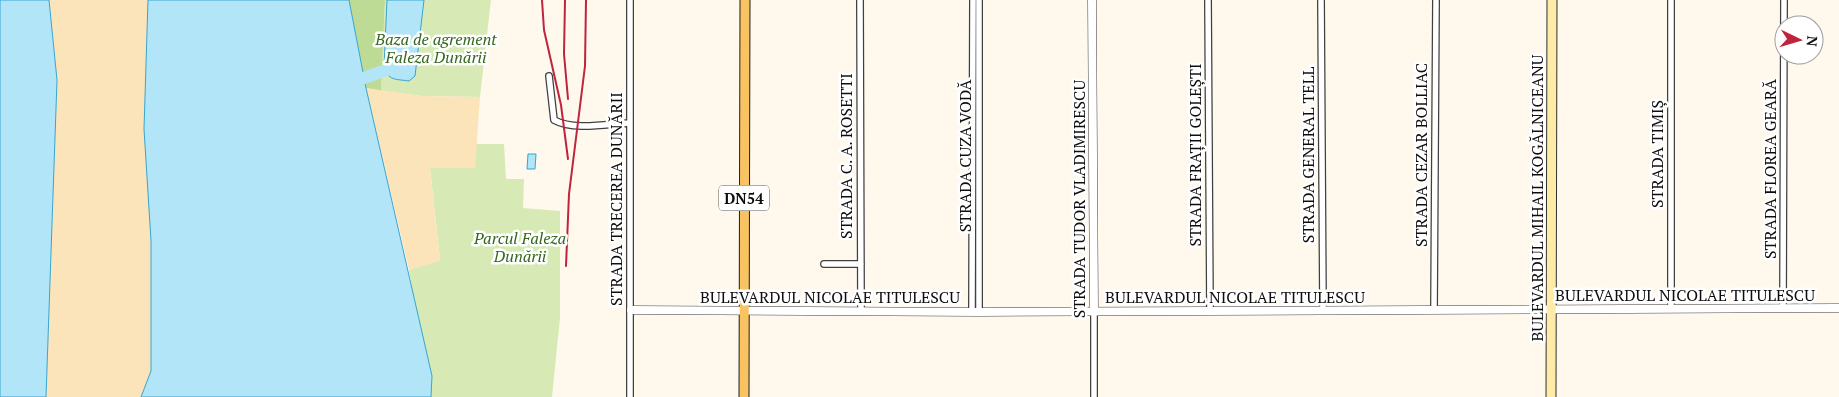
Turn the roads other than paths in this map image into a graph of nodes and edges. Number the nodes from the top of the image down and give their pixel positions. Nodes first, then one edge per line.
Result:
1 (630, 0) edge
2 (746, 0) edge
3 (860, 0) edge
4 (973, 0) edge
5 (979, 0) edge
6 (1092, 0) edge
7 (1208, 0) edge
8 (1321, 0) edge
9 (1436, 0) edge
10 (1552, 0) edge
11 (1671, 0) edge
12 (1784, 0) edge
13 (549, 76) dead end
14 (629, 123) junction
15 (824, 264) dead end
16 (860, 264) junction
17 (1783, 308) junction
18 (1839, 308) edge
19 (1552, 309) junction
20 (1671, 309) junction
21 (631, 310) junction
22 (1323, 310) junction
23 (1434, 310) junction
24 (744, 311) junction
25 (861, 311) junction
26 (1094, 311) junction
27 (1210, 311) junction
28 (975, 312) junction
29 (630, 397) edge
30 (744, 397) edge
31 (1094, 397) edge
32 (1552, 397) edge

1 - 14 street, STRADA TRECEREA DUNĂRII
2 - 24 main road, DN54
3 - 16 street, STRADA C. A. ROSETTI
4 - 28 street, STRADA CUZA VODĂ
5 - 28 street, STRADA CUZA VODĂ
6 - 26 street, STRADA TUDOR VLADIMIRESCU
7 - 27 street, STRADA FRAȚII GOLEȘTI
8 - 22 street, STRADA GENERAL TELL
9 - 23 street, STRADA CEZAR BOLLIAC
10 - 19 main road, BULEVARDUL MIHAIL KOGĂLNICEANU
11 - 20 street, STRADA TIMIȘ
12 - 17 street, STRADA FLOREA GEARĂ
13 - 14 street
14 - 21 street, STRADA TRECEREA DUNĂRII
15 - 16 street
16 - 25 street, STRADA C. A. ROSETTI
17 - 18 street, BULEVARDUL NICOLAE TITULESCU
17 - 20 street, BULEVARDUL NICOLAE TITULESCU
19 - 20 street, BULEVARDUL NICOLAE TITULESCU
19 - 23 street, BULEVARDUL NICOLAE TITULESCU
19 - 32 main road, BULEVARDUL MIHAIL KOGĂLNICEANU
21 - 24 street, BULEVARDUL NICOLAE TITULESCU
21 - 29 street, STRADA TRECEREA DUNĂRII
22 - 23 street, BULEVARDUL NICOLAE TITULESCU
22 - 27 street, BULEVARDUL NICOLAE TITULESCU
24 - 25 street, BULEVARDUL NICOLAE TITULESCU
24 - 30 main road, DN54
25 - 28 street, BULEVARDUL NICOLAE TITULESCU
26 - 27 street, BULEVARDUL NICOLAE TITULESCU
26 - 28 street, BULEVARDUL NICOLAE TITULESCU
26 - 31 street, STRADA TUDOR VLADIMIRESCU

